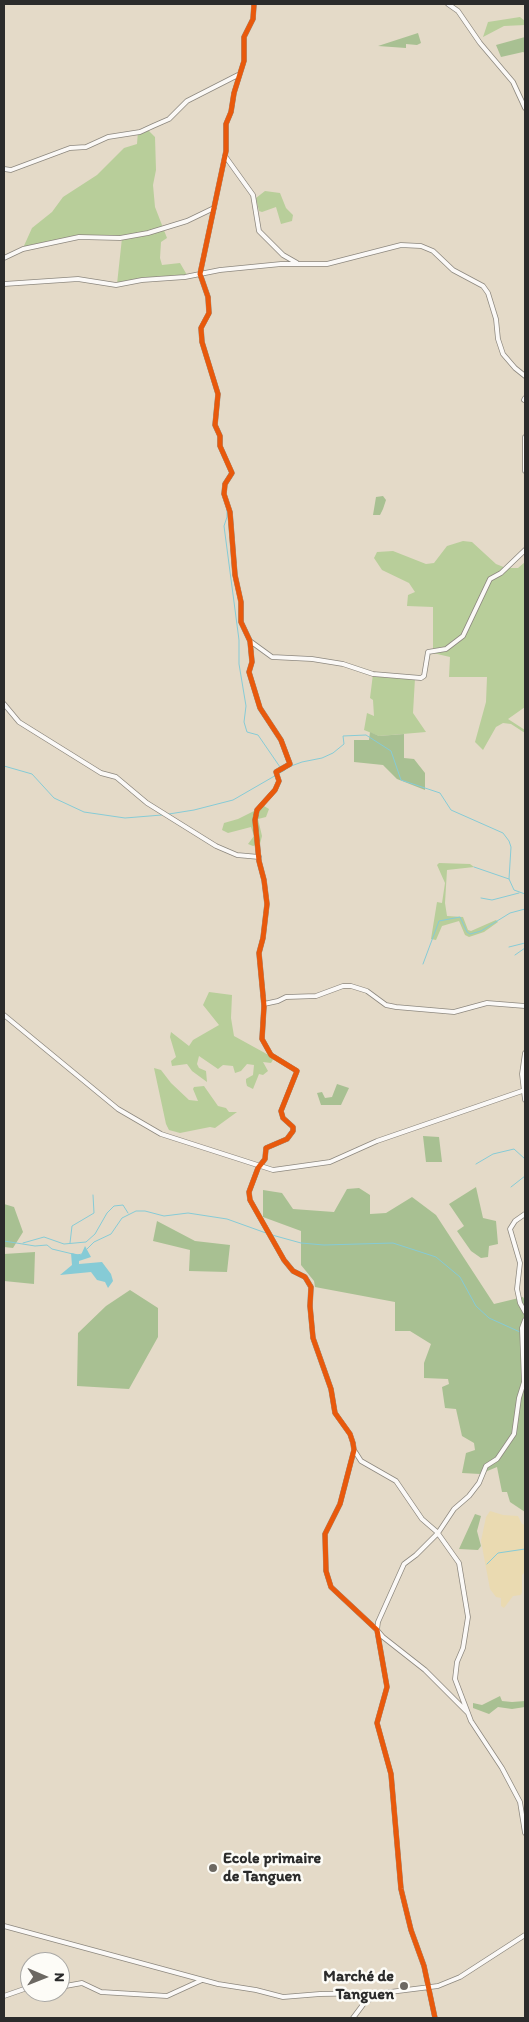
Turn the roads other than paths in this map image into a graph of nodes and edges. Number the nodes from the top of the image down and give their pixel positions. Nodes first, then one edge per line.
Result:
1 (254, 4) edge
2 (448, 4) edge
3 (239, 75) junction
4 (525, 108) edge
5 (225, 156) junction
6 (4, 169) edge
7 (214, 208) junction
8 (4, 258) edge
9 (298, 264) junction
10 (200, 274) junction
11 (4, 284) edge
12 (525, 376) edge
13 (525, 437) edge
14 (525, 471) edge
15 (525, 550) edge
16 (250, 641) junction
17 (4, 704) edge
18 (259, 857) junction
19 (264, 1004) junction
20 (525, 1006) edge
21 (4, 1015) edge
22 (525, 1053) edge
23 (524, 1090) edge
24 (525, 1100) edge
25 (260, 1166) junction
26 (525, 1214) edge
27 (525, 1312) edge
28 (525, 1320) edge
29 (354, 1450) junction
30 (438, 1533) junction
31 (377, 1630) junction
32 (467, 1712) junction
33 (525, 1833) edge
34 (4, 1926) edge
35 (525, 1935) edge
36 (203, 1980) junction
37 (70, 1985) edge
38 (429, 1988) junction
39 (20, 1990) edge
40 (382, 1993) junction
41 (4, 1996) edge
42 (353, 2018) edge
43 (435, 2018) edge

1 - 3 street
2 - 4 street
3 - 5 street
3 - 6 street
5 - 7 street
5 - 9 street
7 - 8 street
7 - 10 street
9 - 10 street
9 - 12 street
10 - 11 street
10 - 16 street
13 - 14 street
15 - 16 street
16 - 18 street
17 - 18 street
18 - 19 street
19 - 20 street
19 - 25 street
21 - 25 street
22 - 23 street
23 - 24 street
23 - 25 street
25 - 29 street
26 - 27 street
28 - 30 street
29 - 30 street
29 - 31 street
30 - 31 street
30 - 32 street
31 - 32 street
31 - 38 street
32 - 33 street
34 - 36 street
35 - 38 street
36 - 37 street
36 - 40 street
38 - 40 street
38 - 43 street
39 - 41 street
40 - 42 street

